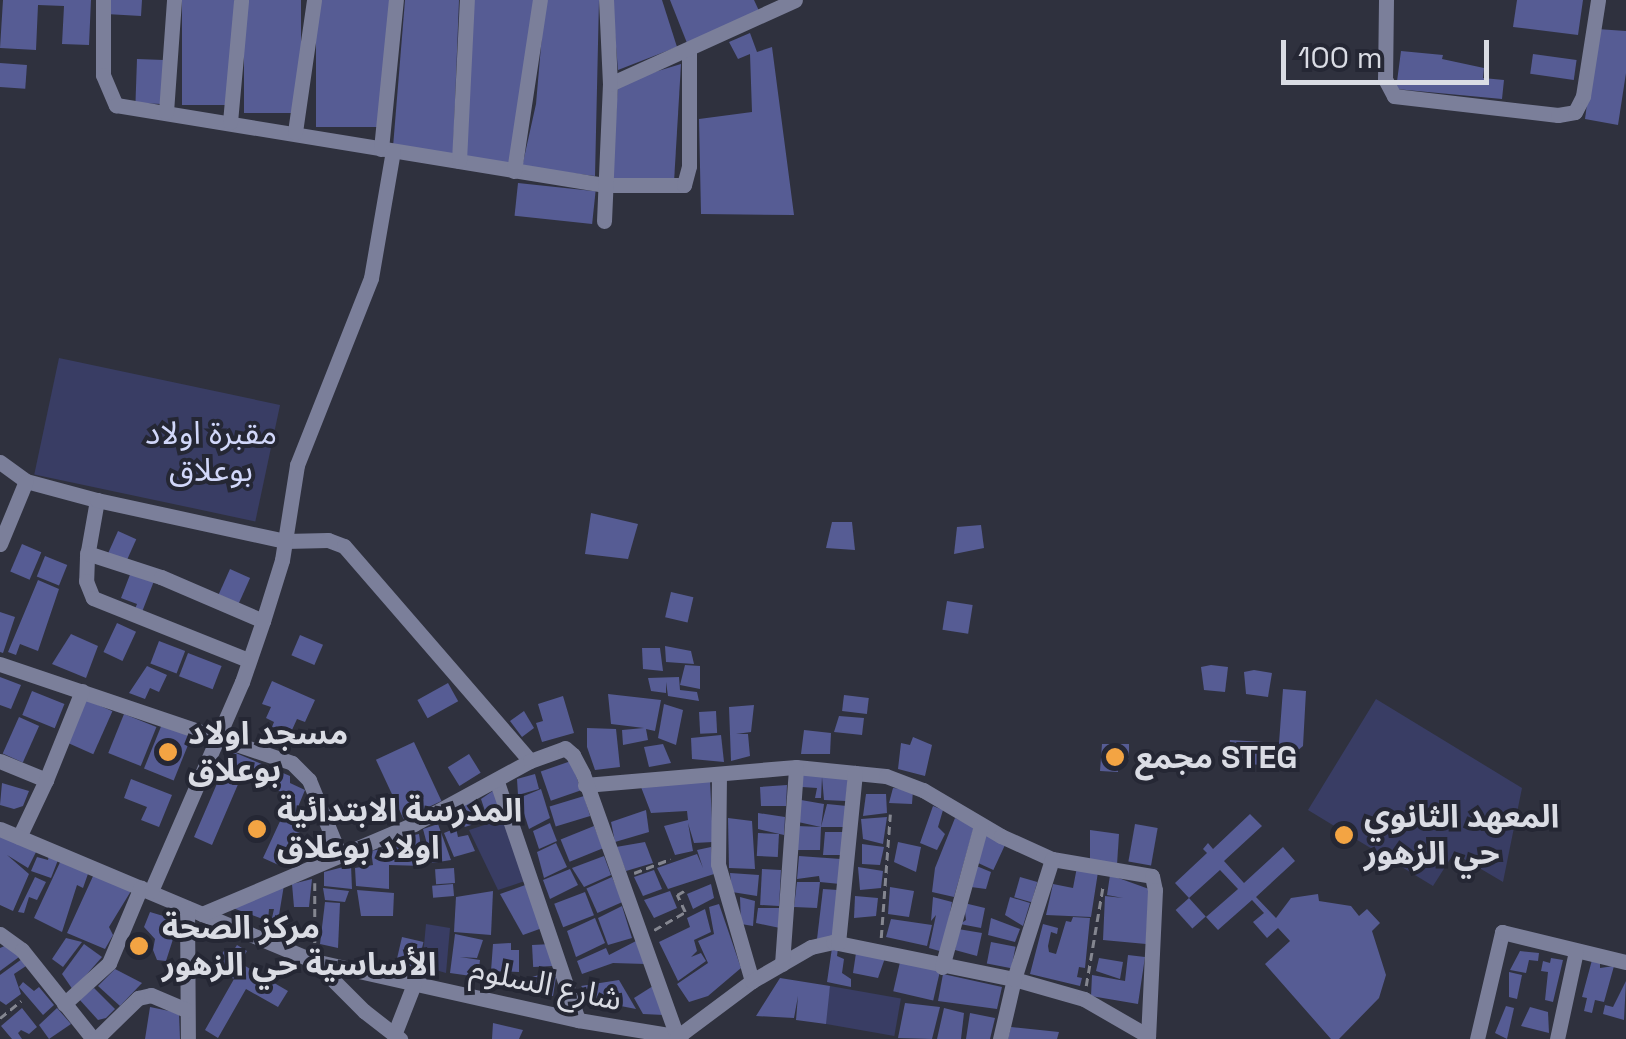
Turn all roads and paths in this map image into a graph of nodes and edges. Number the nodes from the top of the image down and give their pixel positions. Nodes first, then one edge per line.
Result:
1 (103, 0) edge
2 (174, 0) edge
3 (241, 0) edge
4 (314, 0) edge
5 (396, 0) edge
6 (467, 0) edge
7 (540, 0) edge
8 (606, 0) edge
9 (794, 0) edge
10 (1386, 0) edge
11 (1598, 0) edge
12 (767, 7) edge
13 (689, 50) junction
14 (610, 84) junction
15 (166, 112) junction
16 (230, 122) junction
17 (294, 132) junction
18 (387, 150) junction
19 (459, 161) junction
20 (514, 170) junction
21 (606, 185) junction
22 (604, 221) dead end
23 (0, 462) edge
24 (26, 481) junction
25 (97, 500) junction
26 (285, 542) junction
27 (0, 544) edge
28 (87, 553) junction
29 (263, 621) junction
30 (248, 660) junction
31 (0, 664) edge
32 (82, 691) junction
33 (218, 736) junction
34 (0, 761) edge
35 (530, 761) junction
36 (796, 767) junction
37 (855, 773) junction
38 (719, 774) junction
39 (46, 780) junction
40 (497, 782) junction
41 (585, 785) junction
42 (890, 814) dead end
43 (981, 825) junction
44 (0, 829) edge
45 (19, 836) junction
46 (340, 856) junction
47 (670, 858) dead end
48 (1052, 859) junction
49 (313, 867) junction
50 (1106, 869) junction
51 (618, 879) junction
52 (146, 889) junction
53 (684, 891) dead end
54 (194, 911) junction
55 (0, 934) edge
56 (640, 938) junction
57 (838, 943) junction
58 (1576, 951) junction
59 (880, 952) junction
60 (314, 961) junction
61 (1626, 962) edge
62 (782, 964) junction
63 (942, 967) junction
64 (1014, 978) junction
65 (752, 981) junction
66 (414, 984) junction
67 (1084, 999) junction
68 (21, 1001) dead end
69 (64, 1004) junction
70 (187, 1010) junction
71 (0, 1018) edge
72 (578, 1020) junction
73 (102, 1037) edge
74 (397, 1037) edge
75 (684, 1038) edge
76 (1148, 1038) edge
77 (188, 1039) edge
78 (1000, 1039) edge
79 (1477, 1039) edge
80 (1557, 1039) edge

1 - 15 street
2 - 15 street
3 - 16 street
4 - 17 street
5 - 18 street
6 - 19 street
7 - 20 street
8 - 14 street
9 - 12 street
10 - 11 street
12 - 13 street
13 - 14 street
13 - 21 street
14 - 21 street
15 - 16 street
16 - 17 street
17 - 18 street
18 - 19 street
18 - 26 street
19 - 20 street
20 - 21 street
21 - 22 street
23 - 24 street
24 - 25 street
24 - 27 street
25 - 26 street
25 - 28 street
26 - 29 street
26 - 35 street
28 - 29 street
28 - 30 street
29 - 30 street
30 - 33 street
31 - 32 street
32 - 33 street
32 - 39 street
33 - 46 street
33 - 52 street
34 - 39 street
35 - 40 street
35 - 41 street
36 - 37 street
36 - 38 street
36 - 62 street
37 - 43 street
37 - 57 street
38 - 41 street
38 - 65 street
39 - 45 street
40 - 46 street
40 - 72 street
41 - 51 street
42 - 59 path
43 - 48 street
43 - 63 street
44 - 45 street, شارع السلوم
45 - 52 street, شارع السلوم
46 - 49 street
47 - 51 path
48 - 50 street
48 - 64 street
49 - 54 street
49 - 60 path
50 - 67 path
50 - 76 street
51 - 56 street
52 - 54 street, شارع السلوم
52 - 69 street
53 - 56 path
54 - 60 street, شارع السلوم
54 - 70 street
55 - 69 street
56 - 75 street
57 - 59 street
57 - 62 street
58 - 61 street
58 - 79 street
58 - 80 street
59 - 63 street
60 - 66 street, شارع السلوم
60 - 74 street
62 - 65 street
63 - 64 street
64 - 67 street
64 - 78 street
65 - 75 street
66 - 72 street, شارع السلوم
66 - 74 street
67 - 76 street
68 - 71 path
69 - 73 street
70 - 73 street
70 - 77 street
72 - 75 street, شارع السلوم

